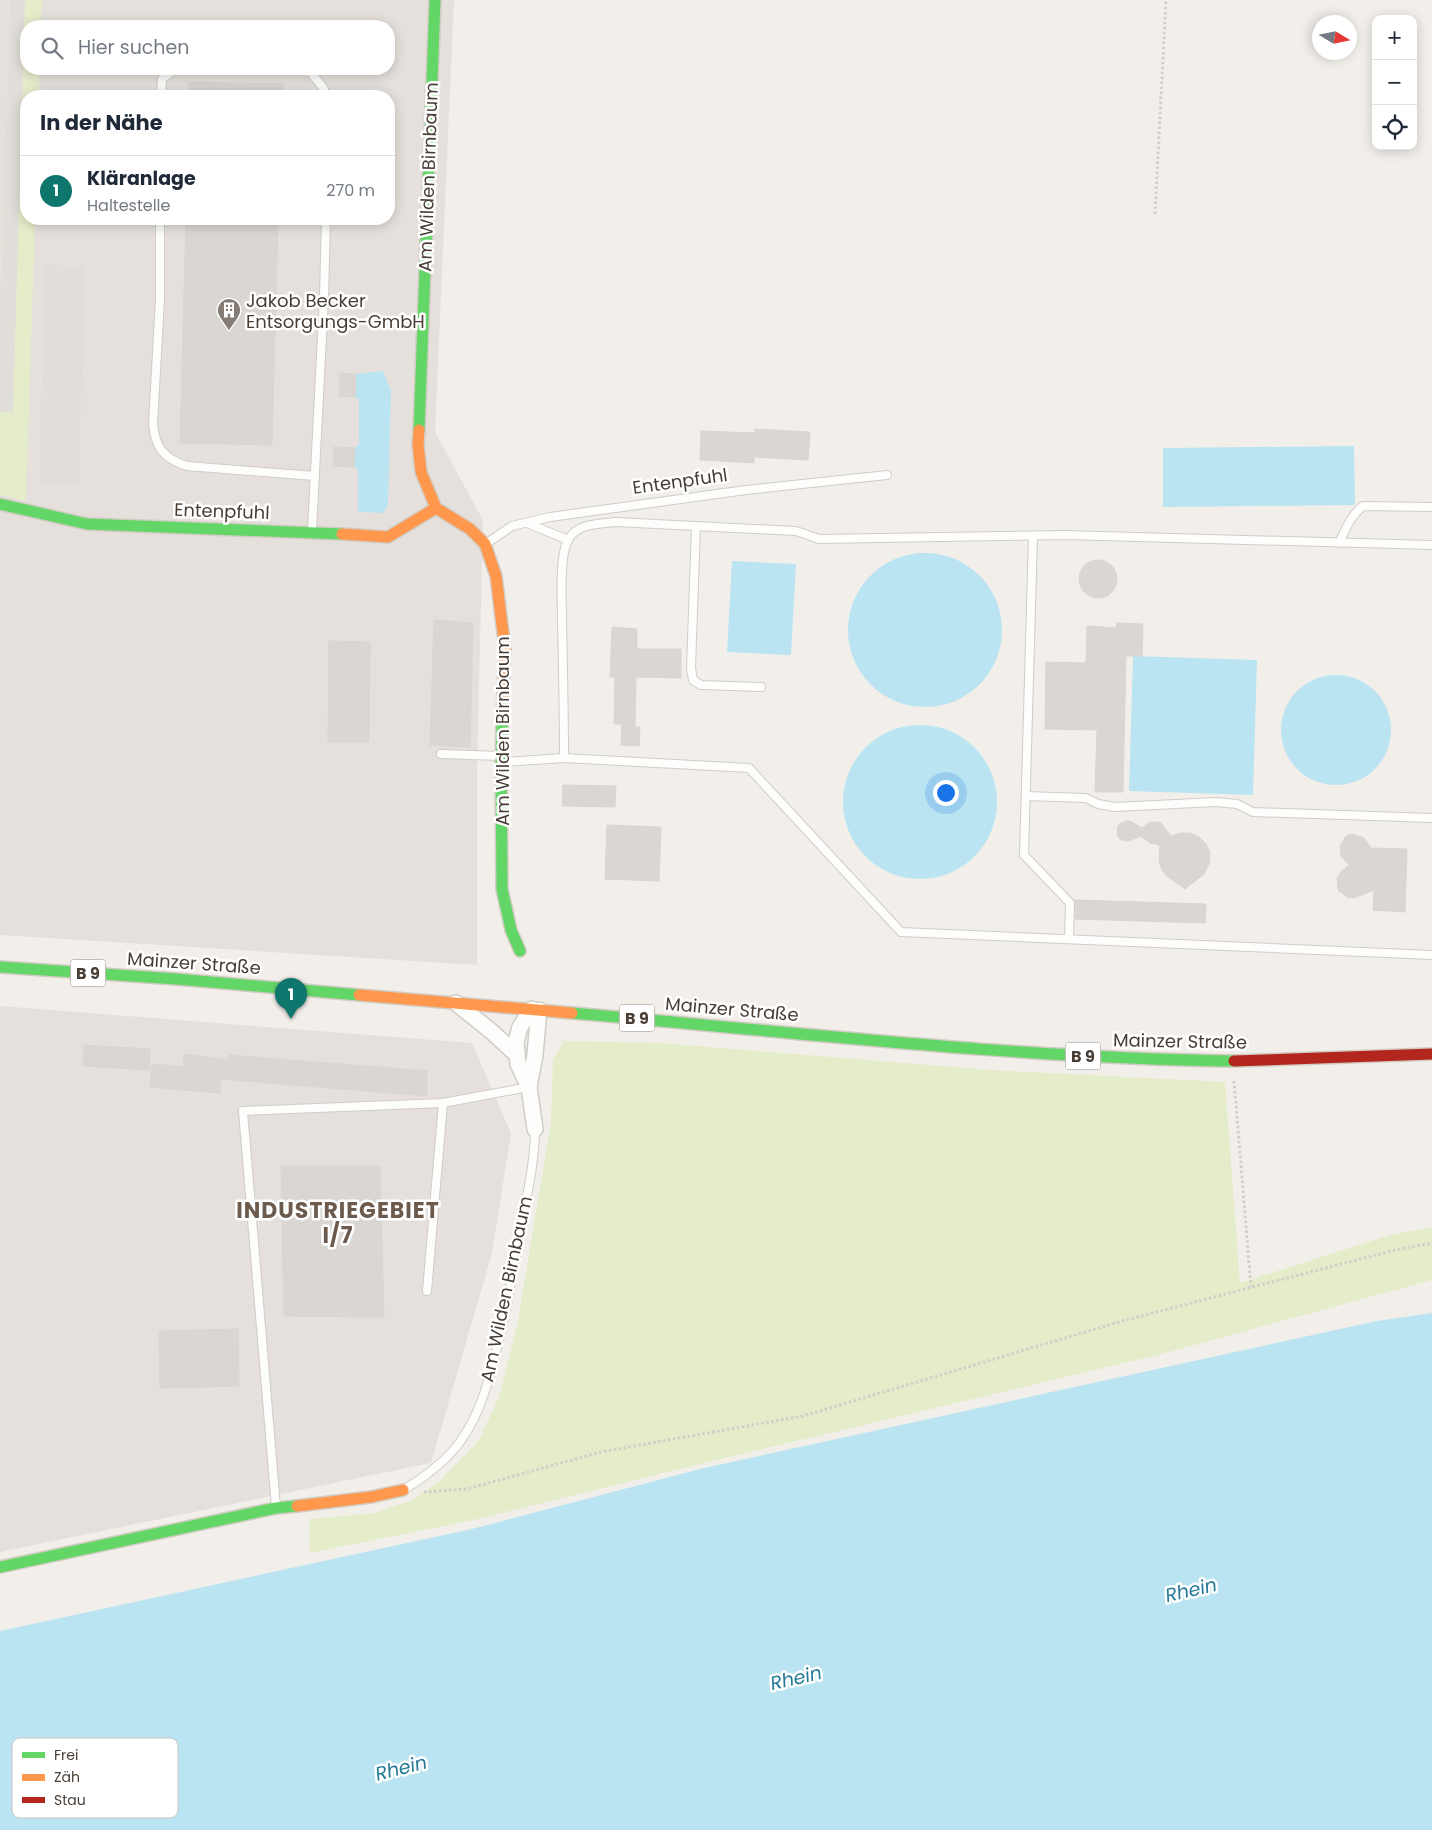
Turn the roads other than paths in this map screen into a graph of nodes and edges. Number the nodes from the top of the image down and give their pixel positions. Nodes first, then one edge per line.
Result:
1 (435, 0) edge
2 (167, 75) edge
3 (313, 75) edge
4 (161, 90) edge
5 (324, 90) edge
6 (160, 225) edge
7 (326, 225) edge
8 (887, 475) dead end
9 (315, 476) junction
10 (0, 504) edge
11 (1432, 507) edge
12 (436, 508) junction
13 (527, 522) junction
14 (696, 526) junction
15 (312, 532) junction
16 (1034, 536) junction
17 (568, 540) junction
18 (1339, 543) junction
19 (485, 544) junction
20 (1432, 545) edge
21 (761, 687) dead end
22 (442, 754) dead end
23 (564, 758) junction
24 (502, 759) junction
25 (1026, 796) junction
26 (1432, 818) edge
27 (1069, 939) junction
28 (520, 951) dead end
29 (1432, 955) edge
30 (0, 967) edge
31 (454, 1002) junction
32 (535, 1010) junction
33 (516, 1054) junction
34 (1432, 1054) edge
35 (529, 1087) junction
36 (442, 1103) junction
37 (535, 1129) joint
38 (427, 1291) dead end
39 (403, 1490) joint
40 (276, 1508) junction
41 (0, 1567) edge

1 - 12 street, Am Wilden Birnbaum
2 - 4 lane
3 - 5 lane
6 - 9 lane
7 - 9 lane
8 - 13 lane, Entenpfuhl
9 - 15 lane
10 - 15 street, Entenpfuhl
11 - 18 lane
12 - 15 street, Entenpfuhl
12 - 19 street, Am Wilden Birnbaum
13 - 17 lane
13 - 19 lane, Entenpfuhl
14 - 16 lane
14 - 17 lane
14 - 21 lane
16 - 18 lane
16 - 25 lane
17 - 23 lane
18 - 20 lane
19 - 24 street, Am Wilden Birnbaum
22 - 24 lane
23 - 24 lane
23 - 27 lane
24 - 28 street, Am Wilden Birnbaum
25 - 26 lane
25 - 27 lane
27 - 29 lane
30 - 31 street, Mainzer Straße / B 9
31 - 32 street, Mainzer Straße / B 9
31 - 33 street, Am Wilden Birnbaum
32 - 33 street, Am Wilden Birnbaum
32 - 34 street, Mainzer Straße / B 9
32 - 35 street, Am Wilden Birnbaum
33 - 35 street, Am Wilden Birnbaum
35 - 36 lane
35 - 37 street, Am Wilden Birnbaum
36 - 38 lane
36 - 40 lane
37 - 39 lane, Am Wilden Birnbaum
39 - 40 street
40 - 41 street

